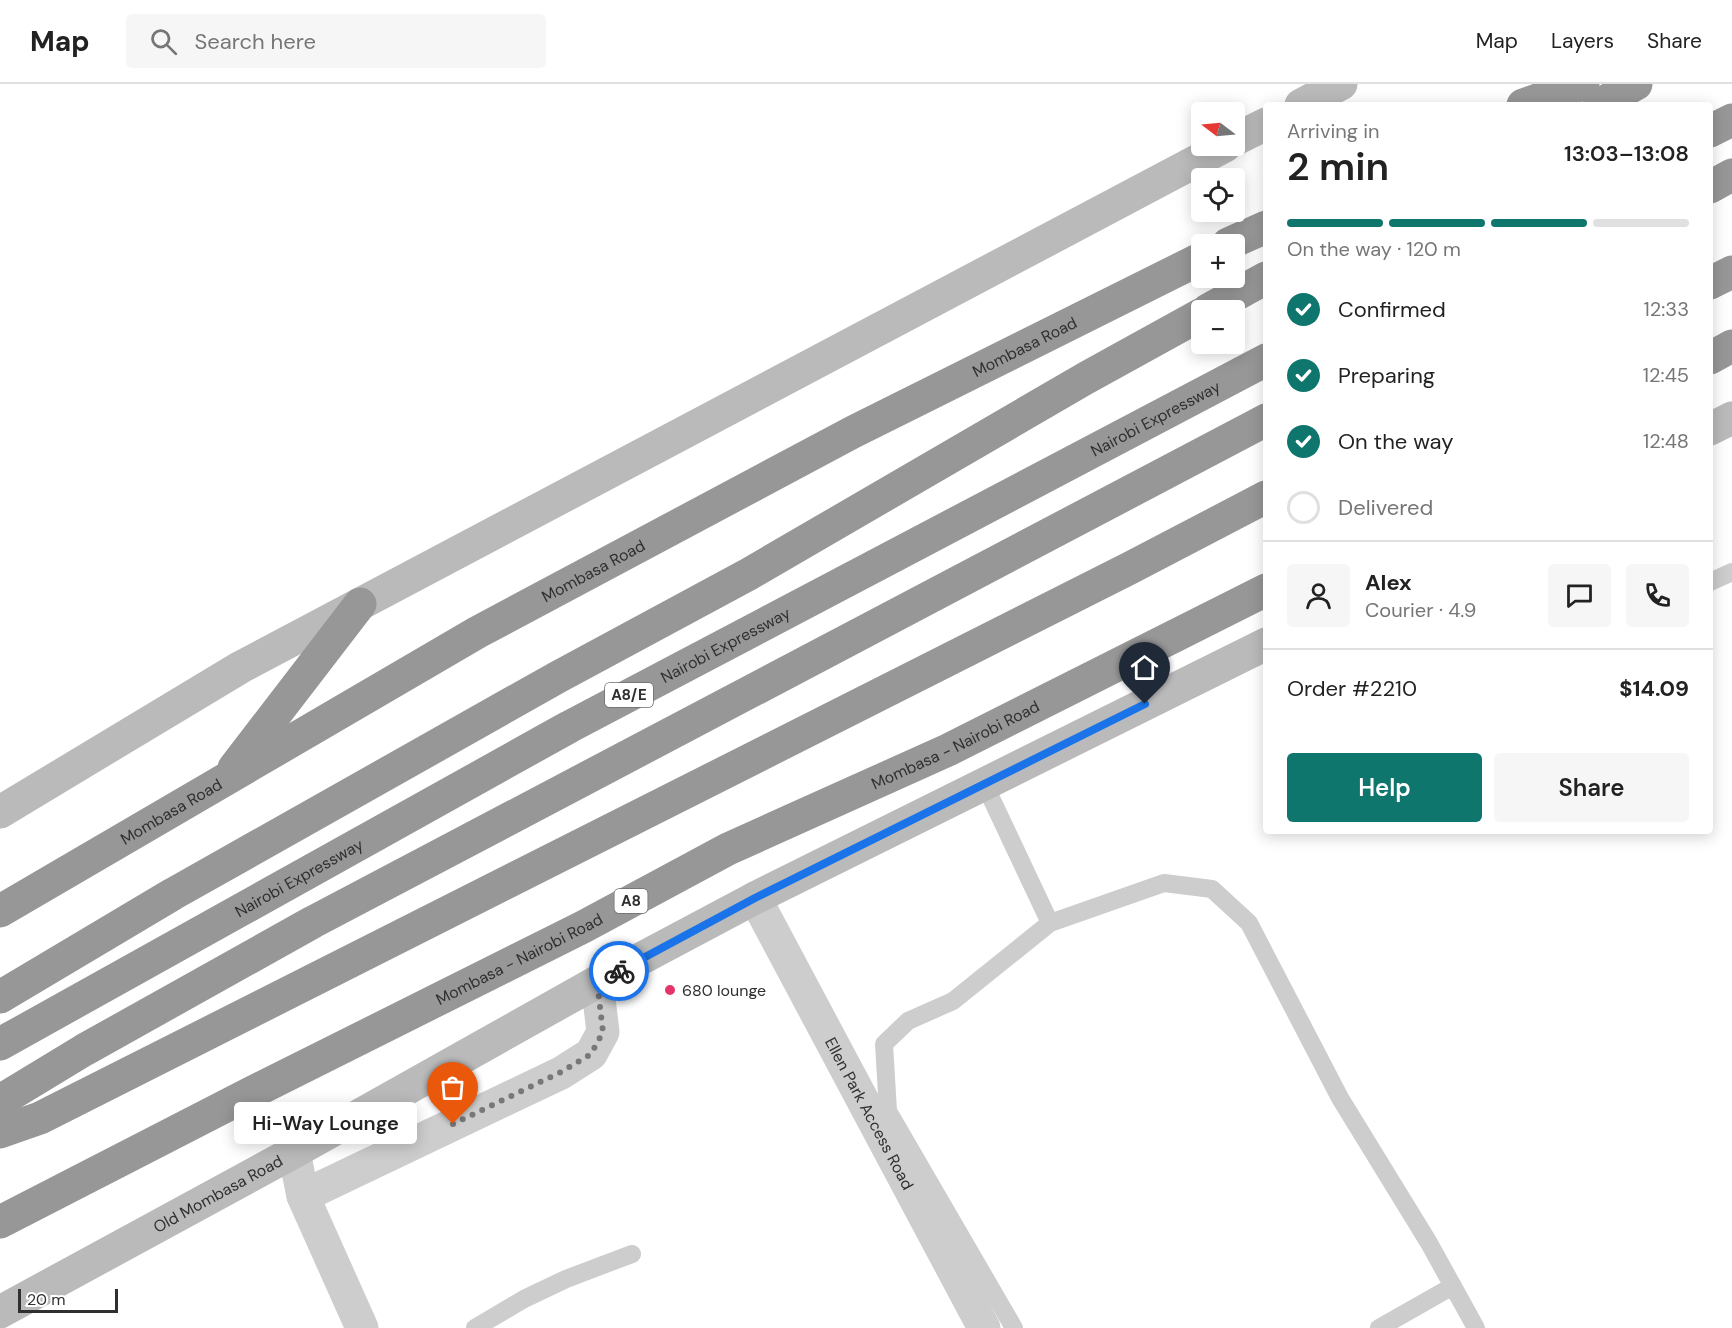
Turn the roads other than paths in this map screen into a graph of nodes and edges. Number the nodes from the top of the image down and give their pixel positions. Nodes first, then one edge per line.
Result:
1 (1341, 84) edge
2 (1583, 84) edge
3 (1635, 84) edge
4 (1307, 102) edge
5 (1532, 102) edge
6 (1604, 102) edge
7 (1732, 120) edge
8 (1263, 126) edge
9 (1713, 130) edge
10 (1245, 134) edge
11 (1206, 156) edge
12 (1732, 175) edge
13 (1713, 185) edge
14 (1263, 227) edge
15 (1245, 236) edge
16 (1191, 263) edge
17 (1732, 272) edge
18 (1263, 280) edge
19 (1713, 282) edge
20 (1226, 300) edge
21 (1191, 320) edge
22 (1732, 346) edge
23 (1713, 356) edge
24 (1263, 362) edge
25 (1732, 418) edge
26 (1263, 422) edge
27 (1713, 428) edge
28 (1263, 499) edge
29 (1732, 572) edge
30 (1713, 581) edge
31 (1263, 592) edge
32 (360, 604) junction
33 (1263, 645) edge
34 (224, 781) junction
35 (984, 783) junction
36 (0, 812) edge
37 (755, 898) junction
38 (0, 911) edge
39 (1050, 923) junction
40 (597, 982) junction
41 (0, 997) edge
42 (0, 1044) edge
43 (0, 1101) edge
44 (0, 1132) edge
45 (294, 1152) junction
46 (303, 1196) junction
47 (0, 1222) edge
48 (632, 1254) dead end
49 (1453, 1286) junction
50 (0, 1312) edge
51 (363, 1328) edge
52 (475, 1328) edge
53 (984, 1328) edge
54 (1014, 1328) edge
55 (1379, 1328) edge
56 (1476, 1328) edge

1 - 4 street
2 - 5 highway
3 - 6 highway
7 - 9 highway
8 - 10 street
11 - 32 street
12 - 13 highway
14 - 15 highway
16 - 34 highway, Mombasa Road
17 - 19 highway
18 - 20 highway
21 - 41 highway
22 - 23 highway
24 - 42 highway, Nairobi Expressway / A8/E
25 - 27 street
26 - 43 highway
28 - 44 highway
29 - 30 lane
31 - 47 highway, Mombasa - Nairobi Road / A8
32 - 34 highway
32 - 36 street
33 - 35 street, Old Mombasa Road
34 - 38 highway, Mombasa Road
35 - 37 street, Old Mombasa Road
35 - 39 lane
37 - 40 street, Old Mombasa Road
37 - 53 street, Ellen Park Access Road
39 - 49 lane
39 - 54 lane
40 - 45 street, Old Mombasa Road
40 - 46 street
45 - 46 street
45 - 50 street, Old Mombasa Road
46 - 51 street
48 - 52 lane
49 - 55 lane
49 - 56 lane

